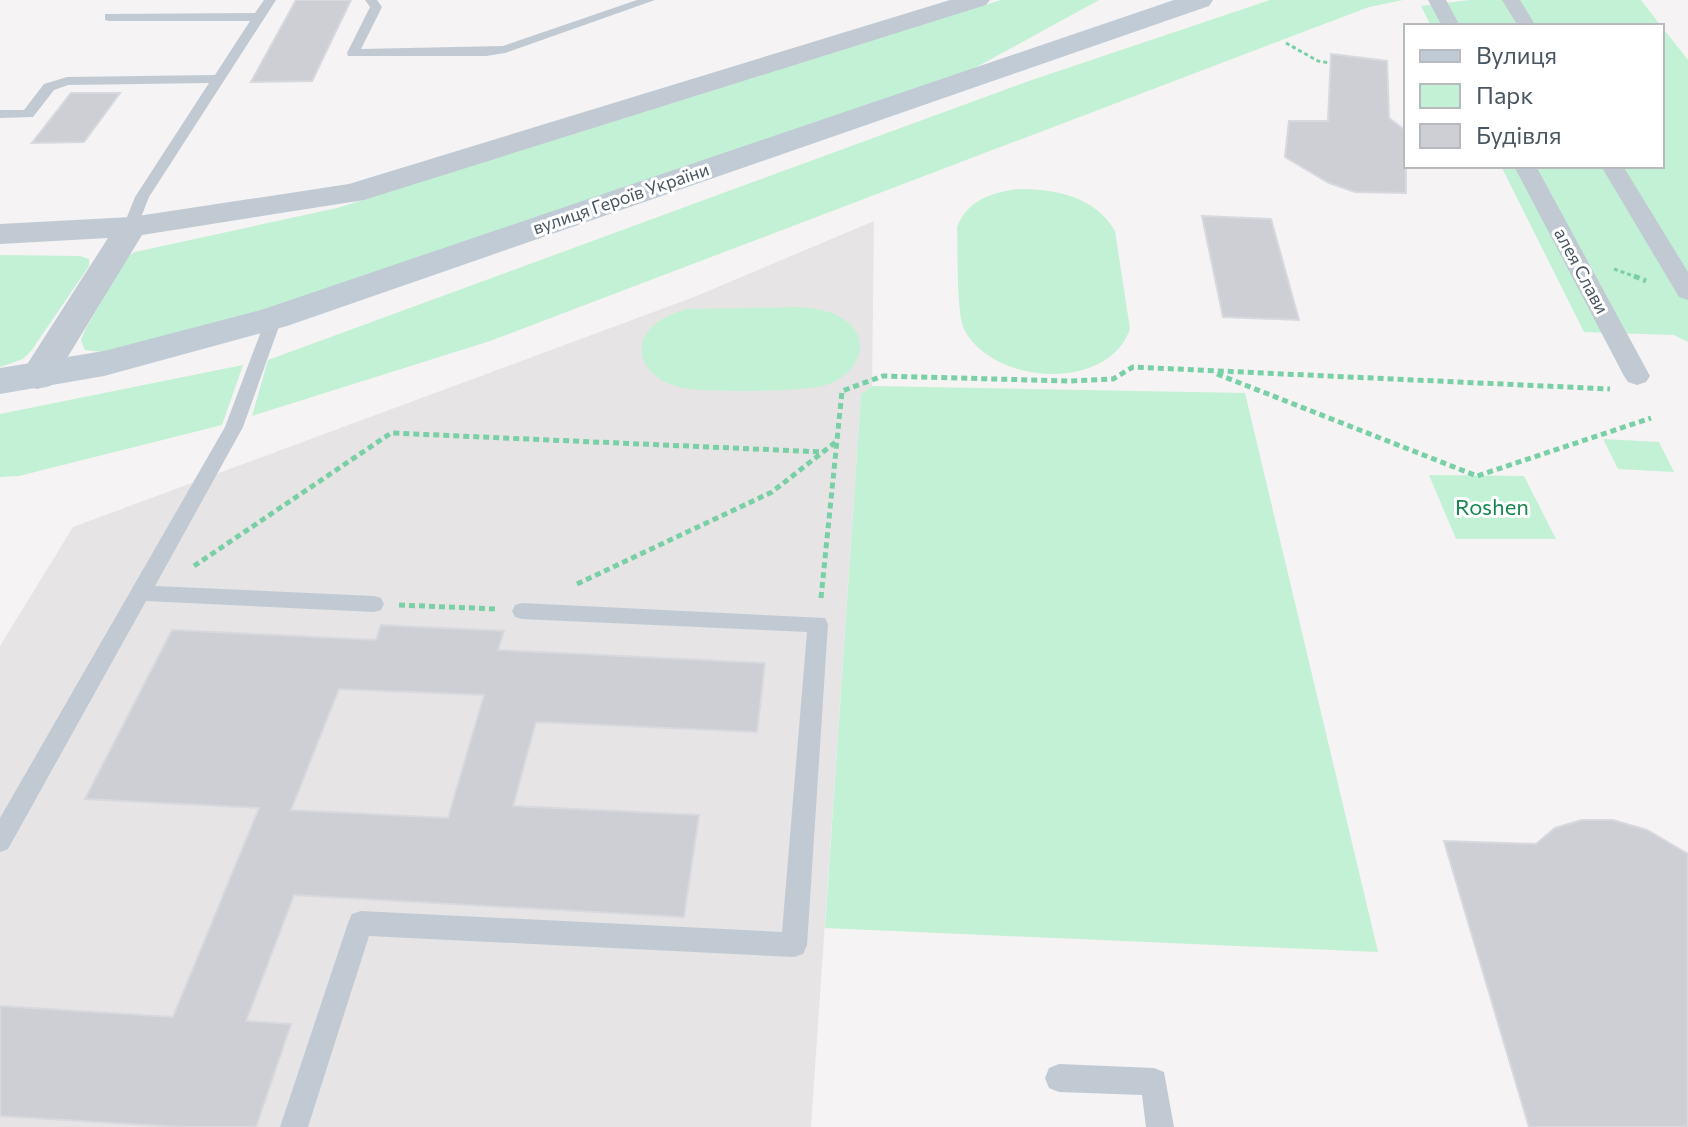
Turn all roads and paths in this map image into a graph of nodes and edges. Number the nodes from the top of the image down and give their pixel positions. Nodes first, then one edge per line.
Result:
1 (122, 0) edge
2 (270, 0) edge
3 (371, 0) edge
4 (649, 0) edge
5 (974, 0) edge
6 (1136, 0) edge
7 (1200, 0) edge
8 (1437, 0) edge
9 (1511, 0) edge
10 (1099, 8) dead end
11 (1166, 11) junction
12 (259, 17) junction
13 (1450, 24) edge
14 (1526, 24) edge
15 (1286, 43) dead end
16 (1330, 63) dead end
17 (994, 72) junction
18 (218, 79) junction
19 (0, 114) edge
20 (1526, 168) edge
21 (1613, 168) edge
22 (131, 227) junction
23 (0, 234) edge
24 (1572, 253) junction
25 (1659, 286) dead end
26 (1688, 292) edge
27 (274, 318) junction
28 (1212, 372) junction
29 (37, 377) junction
30 (0, 381) edge
31 (1631, 383) joint
32 (1651, 418) dead end
33 (838, 440) junction
34 (823, 452) junction
35 (147, 593) junction
36 (374, 604) joint
37 (522, 611) junction
38 (818, 624) junction
39 (0, 841) edge
40 (1059, 1078) dead end
41 (294, 1127) edge
42 (1160, 1127) edge

1 - 12 lane
2 - 12 lane
3 - 4 lane
5 - 22 street
6 - 11 main road
7 - 11 main road, вулиця Героїв України
8 - 13 street
9 - 14 street
10 - 17 main road
11 - 17 main road, вулиця Героїв України
12 - 18 lane
15 - 16 path
17 - 27 main road, вулиця Героїв України
18 - 19 lane
18 - 22 lane
20 - 24 street, алея Слави
21 - 26 street
22 - 23 street
22 - 29 street
24 - 25 path
24 - 31 street, алея Слави
27 - 29 main road, вулиця Героїв України
27 - 35 lane
28 - 31 path
28 - 32 path
28 - 33 path
29 - 30 main road, вулиця Героїв України
33 - 34 path
33 - 38 path
34 - 35 path
34 - 37 path
35 - 36 lane
35 - 39 lane
36 - 37 path
37 - 38 lane
38 - 41 lane
40 - 42 lane

